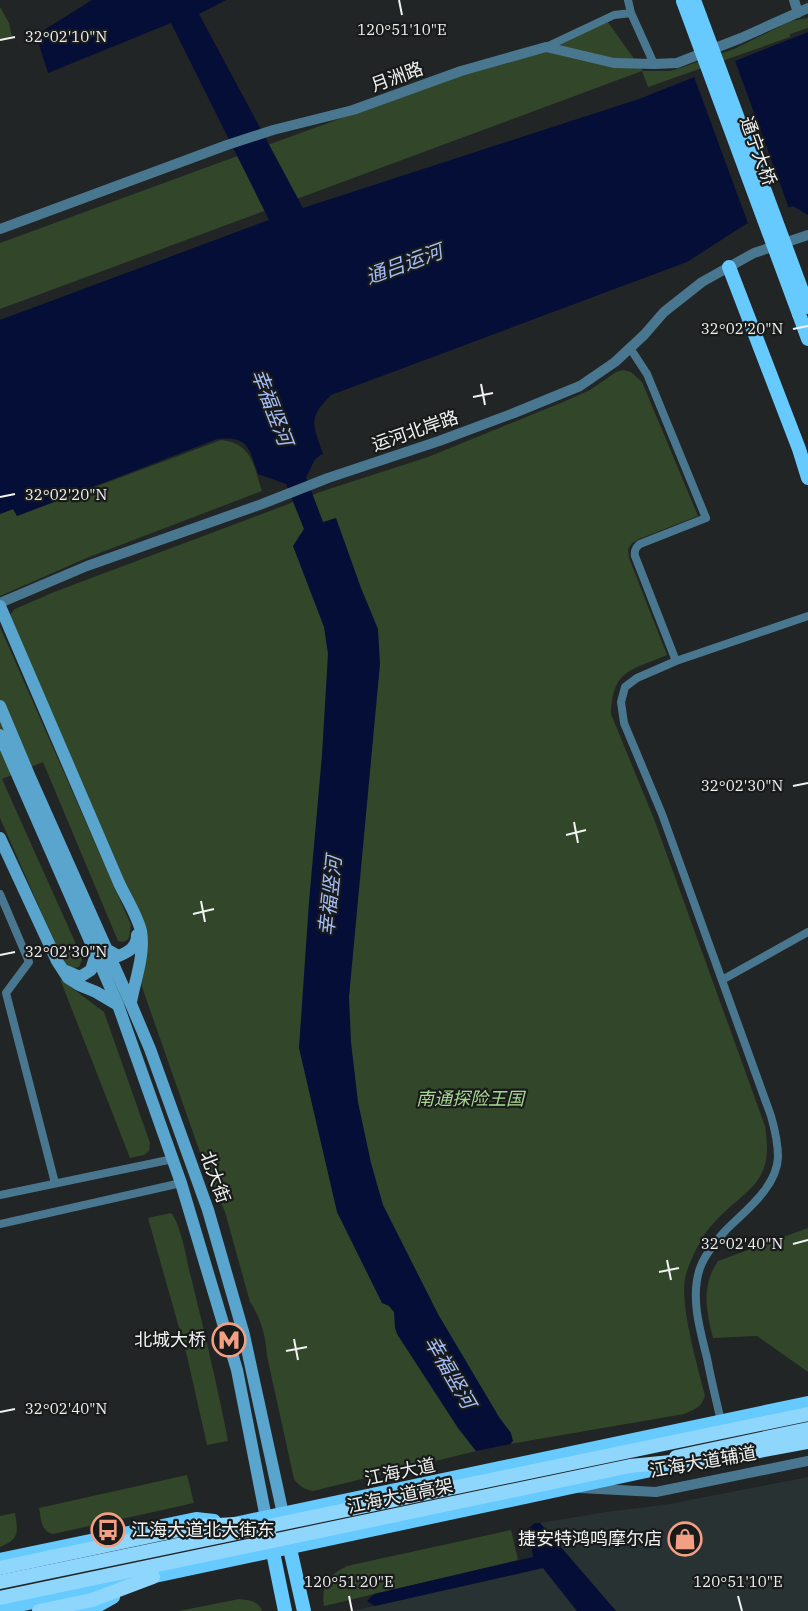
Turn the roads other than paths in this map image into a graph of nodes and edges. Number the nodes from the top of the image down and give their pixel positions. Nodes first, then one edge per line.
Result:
1 (628, 0) edge
2 (687, 0) edge
3 (794, 0) edge
4 (803, 10) edge
5 (631, 13) junction
6 (546, 47) junction
7 (654, 64) junction
8 (0, 229) edge
9 (808, 235) edge
10 (729, 267) junction
11 (803, 310) edge
12 (808, 339) edge
13 (630, 348) junction
14 (808, 478) edge
15 (0, 604) edge
16 (808, 616) edge
17 (676, 661) junction
18 (0, 706) edge
19 (0, 735) edge
20 (24, 777) junction
21 (0, 838) edge
22 (0, 894) edge
23 (136, 918) junction
24 (808, 932) edge
25 (101, 951) junction
26 (62, 970) junction
27 (722, 980) junction
28 (131, 1004) junction
29 (118, 1005) junction
30 (173, 1159) junction
31 (56, 1183) junction
32 (181, 1183) junction
33 (0, 1195) edge
34 (0, 1224) edge
35 (808, 1403) edge
36 (808, 1414) edge
37 (721, 1421) junction
38 (808, 1429) edge
39 (808, 1439) edge
40 (808, 1461) edge
41 (630, 1466) junction
42 (567, 1488) junction
43 (283, 1514) junction
44 (266, 1518) junction
45 (237, 1524) junction
46 (290, 1548) junction
47 (272, 1552) junction
48 (0, 1560) edge
49 (0, 1568) edge
50 (0, 1574) edge
51 (153, 1576) junction
52 (0, 1582) edge
53 (0, 1598) edge
54 (93, 1604) junction
55 (0, 1609) edge
56 (39, 1611) edge
57 (79, 1611) edge
58 (285, 1611) edge
59 (303, 1611) edge

1 - 5 street
2 - 11 main road, 通宁大桥, bridge
3 - 4 street
4 - 7 street, 月洲路
5 - 6 street
5 - 7 street
6 - 7 street, 月洲路
6 - 8 street, 月洲路
9 - 10 street, 运河北岸路
10 - 13 street, 运河北岸路
10 - 14 main road
11 - 12 main road, 通宁大桥
13 - 15 street, 运河北岸路
13 - 17 street
15 - 23 main road
16 - 17 street
17 - 27 street
18 - 20 main road
19 - 20 main road
20 - 25 main road, 北大街
21 - 26 main road
22 - 31 street
23 - 25 main road
23 - 28 main road
24 - 27 street
25 - 26 main road
25 - 28 main road, 北大街
25 - 29 main road, 北大街
26 - 29 main road
27 - 37 street
28 - 43 main road, 北大街
29 - 30 main road, 北大街
30 - 31 street
30 - 32 main road, 北大街
31 - 33 street
32 - 34 street
32 - 44 main road, 北大街
35 - 37 main road, 江海大道
36 - 52 highway, 江海大道高架, bridge
37 - 43 main road, 江海大道
38 - 41 highway, 江海大道高架, bridge
39 - 41 highway, bridge
39 - 42 main road
40 - 42 street, 江海大道辅道
41 - 53 highway, 江海大道高架, bridge
42 - 46 main road
43 - 44 main road, 江海大道
43 - 46 main road, 北大街
44 - 45 main road, 江海大道
44 - 47 main road, 北大街
45 - 48 main road
45 - 49 highway
45 - 50 main road, 江海大道
46 - 47 main road
46 - 59 main road, 北大街
47 - 51 main road
47 - 58 main road, 北大街
51 - 54 highway
51 - 55 main road
54 - 56 highway
54 - 57 main road

